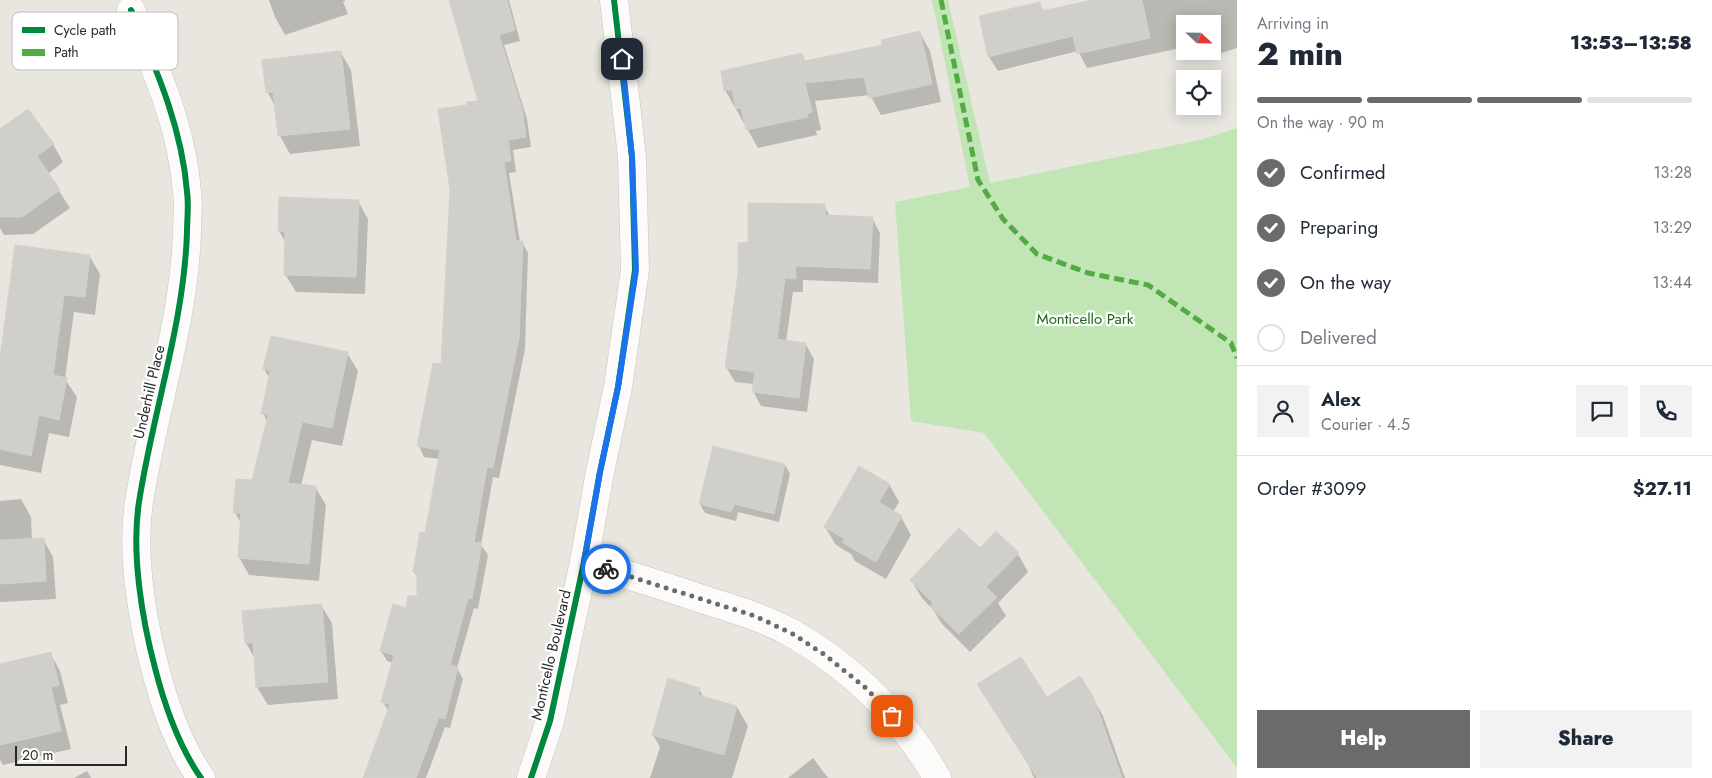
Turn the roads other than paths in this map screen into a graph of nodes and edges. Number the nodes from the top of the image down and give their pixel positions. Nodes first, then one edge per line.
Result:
1 (614, 0) edge
2 (156, 70) edge
3 (584, 562) junction
4 (201, 778) edge
5 (531, 778) edge
6 (937, 778) edge

1 - 3 street, Monticello Boulevard
2 - 4 street, Underhill Place
3 - 5 street, Monticello Boulevard
3 - 6 street

